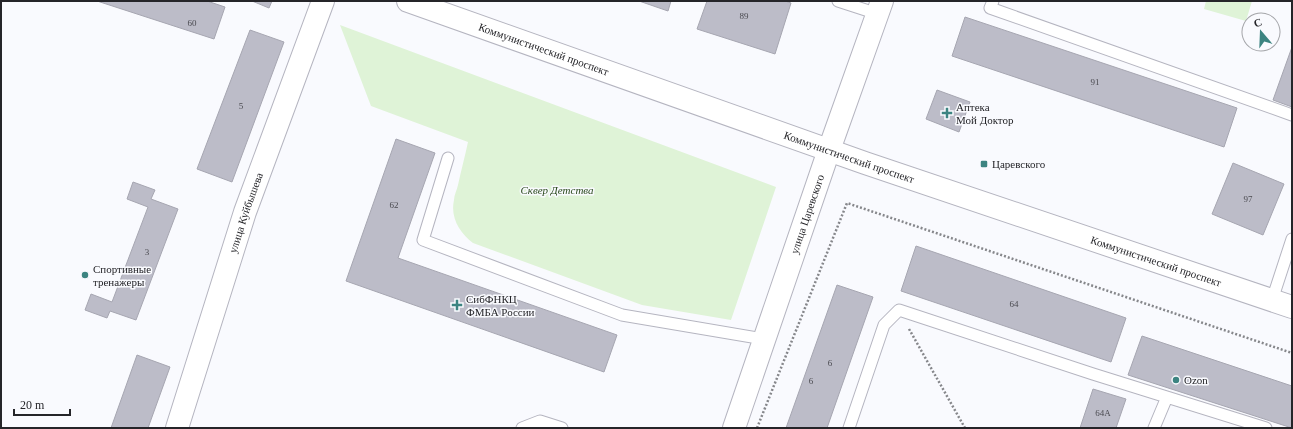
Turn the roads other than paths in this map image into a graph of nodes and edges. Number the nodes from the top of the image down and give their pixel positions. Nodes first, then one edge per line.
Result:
1 (323, 1) edge
2 (408, 1) edge
3 (838, 1) edge
4 (992, 1) edge
5 (880, 7) edge
6 (1292, 115) edge
7 (829, 150) junction
8 (448, 158) dead end
9 (1292, 239) edge
10 (1282, 304) edge
11 (764, 339) junction
12 (1167, 397) junction
13 (177, 428) edge
14 (522, 428) edge
15 (562, 428) edge
16 (734, 428) edge
17 (849, 428) edge
18 (1154, 428) edge
19 (1266, 428) edge

1 - 13 main road, улица Куйбышева
2 - 7 main road, Коммунистический проспект
3 - 5 lane
4 - 6 lane
5 - 7 main road, улица Царевского
7 - 10 main road, Коммунистический проспект
7 - 11 main road, улица Царевского
8 - 11 lane
9 - 10 lane
11 - 16 main road, улица Царевского
12 - 17 lane
12 - 18 lane
12 - 19 lane
14 - 15 lane

